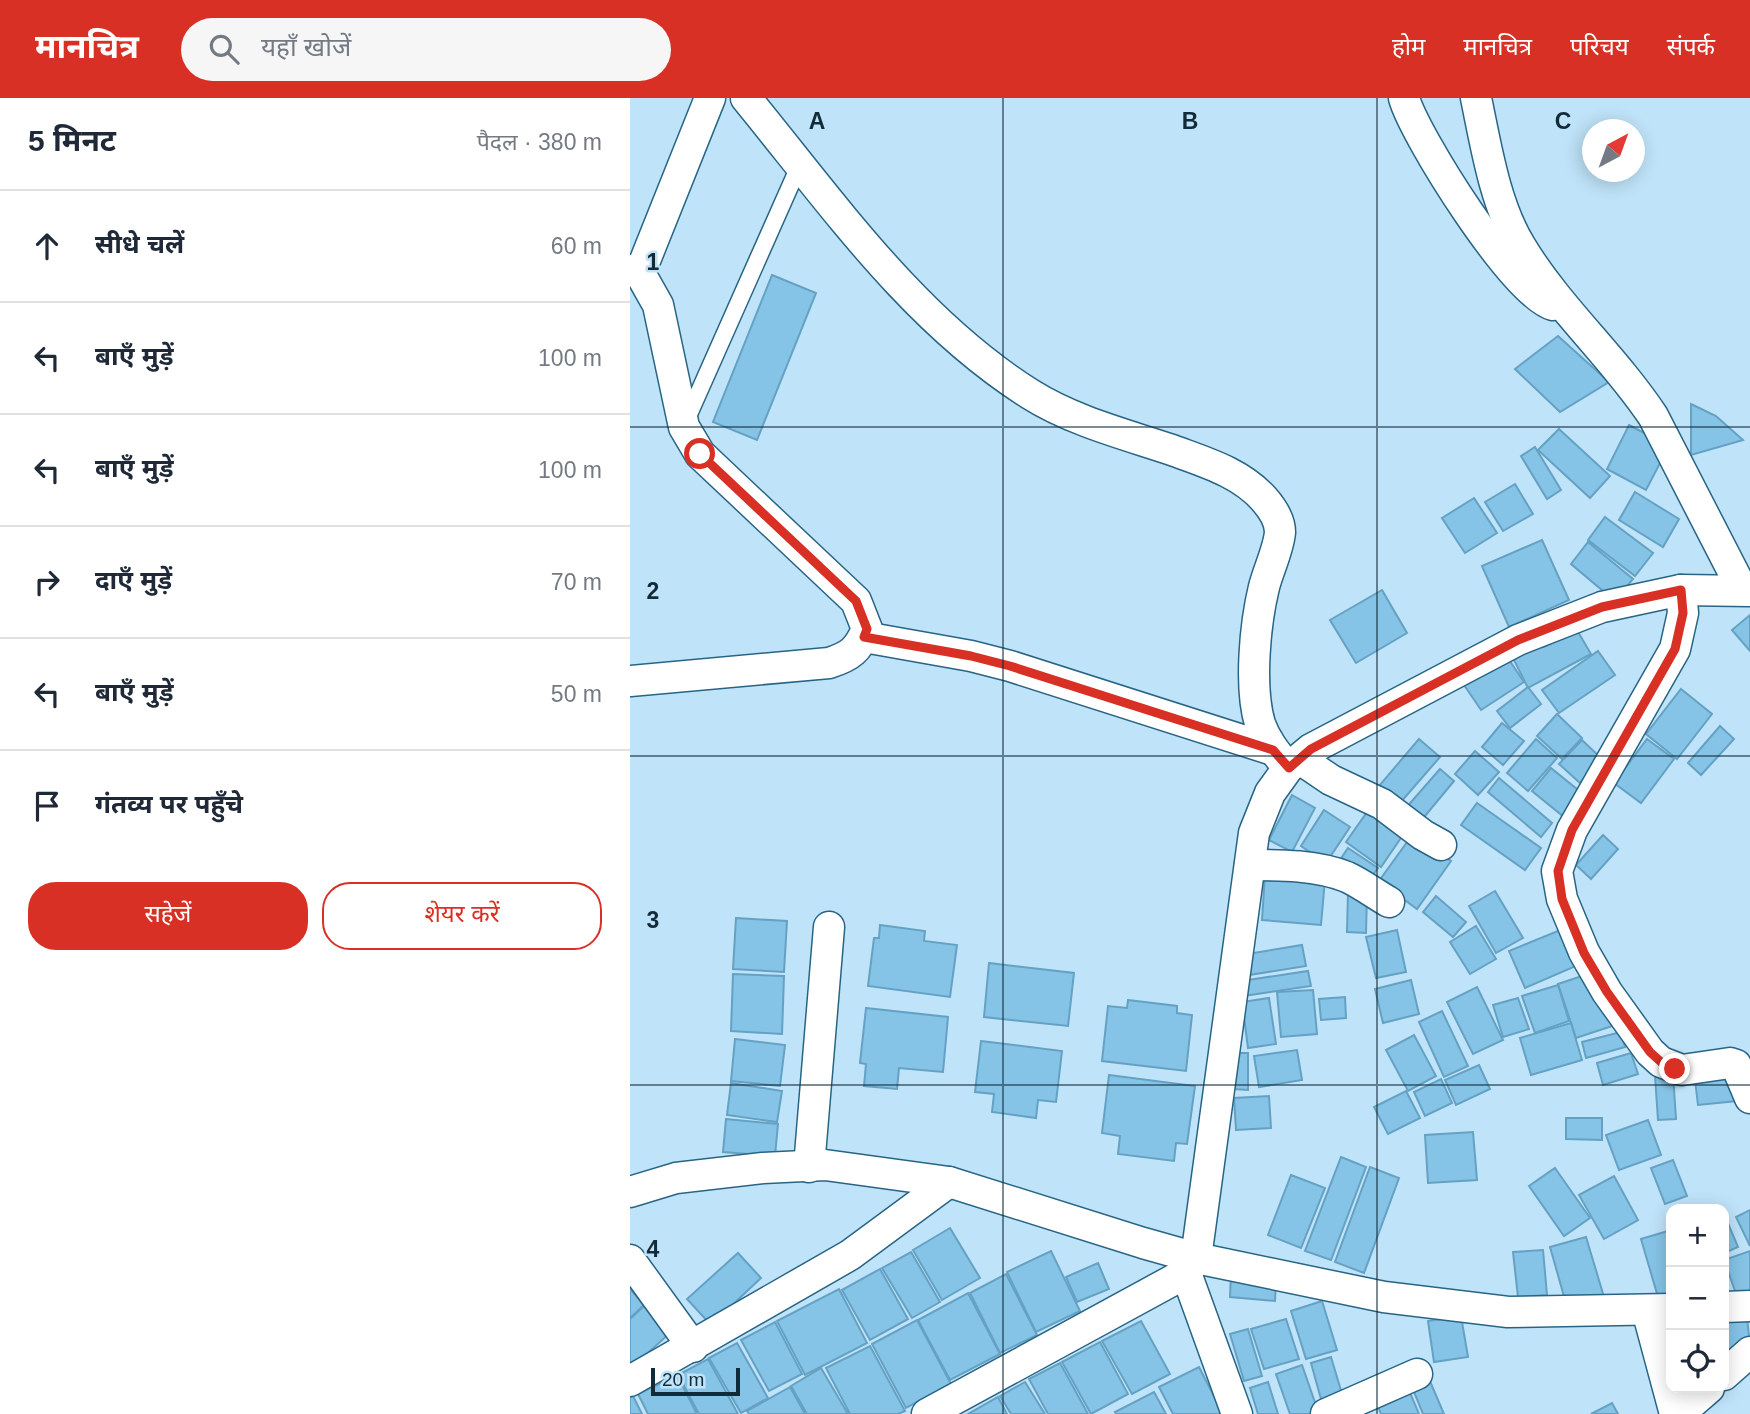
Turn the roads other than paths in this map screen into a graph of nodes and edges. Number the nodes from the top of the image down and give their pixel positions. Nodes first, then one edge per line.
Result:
1 (710, 98) edge
2 (746, 98) edge
3 (1404, 98) edge
4 (1476, 98) edge
5 (800, 164) junction
6 (635, 271) edge
7 (1566, 309) junction
8 (684, 427) junction
9 (1681, 590) junction
10 (1746, 590) edge
11 (864, 637) junction
12 (630, 681) edge
13 (1287, 759) junction
14 (1441, 845) dead end
15 (1250, 865) junction
16 (1389, 902) dead end
17 (829, 927) dead end
18 (1750, 1098) edge
19 (809, 1167) junction
20 (949, 1182) junction
21 (630, 1192) edge
22 (630, 1259) edge
23 (1191, 1265) junction
24 (1750, 1306) edge
25 (1729, 1307) edge
26 (1659, 1310) edge
27 (693, 1347) junction
28 (1750, 1352) edge
29 (1729, 1371) edge
30 (1417, 1374) dead end
31 (630, 1381) edge
32 (1703, 1393) edge
33 (927, 1414) edge
34 (1237, 1414) edge
35 (1325, 1414) edge
36 (1677, 1414) edge

1 - 6 street
2 - 5 street
3 - 7 street
4 - 7 street
5 - 8 lane
5 - 13 street
6 - 8 street
7 - 10 street
8 - 11 street
9 - 10 street
9 - 13 street
9 - 18 street
11 - 12 street
11 - 13 street
13 - 14 street
13 - 15 street
15 - 16 street
15 - 23 street
17 - 19 street
19 - 20 street
19 - 21 street
20 - 23 street
20 - 27 street
22 - 27 street
23 - 26 street
23 - 33 street
23 - 34 street
24 - 25 street
26 - 36 street
27 - 31 street
28 - 29 street
30 - 35 street
32 - 36 street

